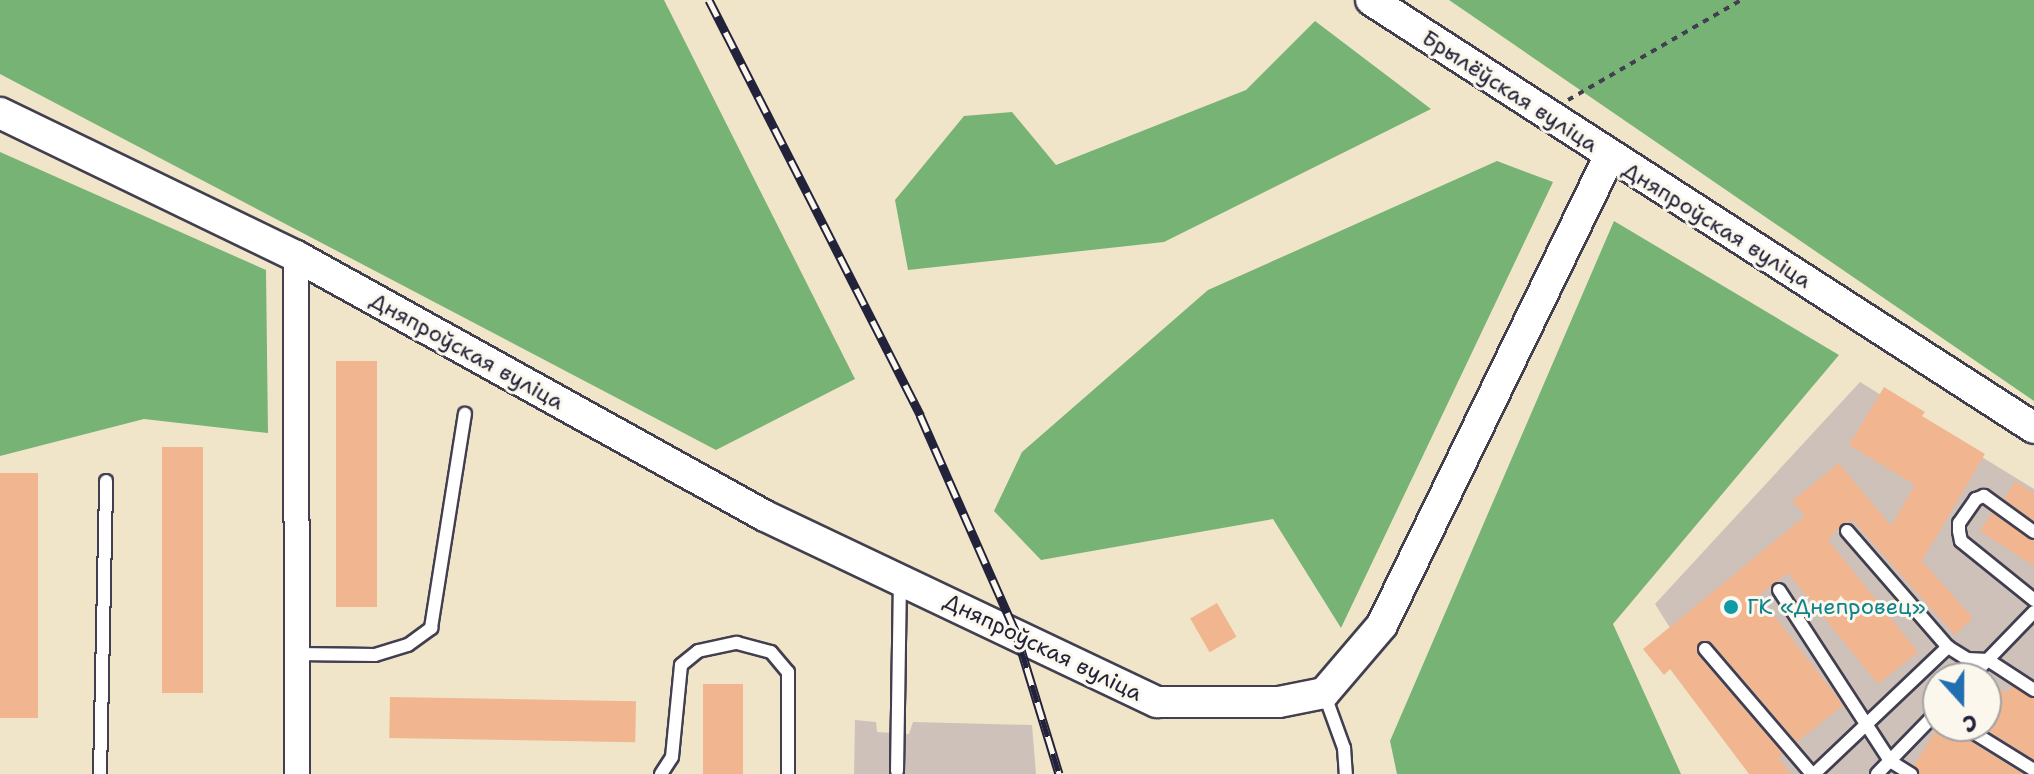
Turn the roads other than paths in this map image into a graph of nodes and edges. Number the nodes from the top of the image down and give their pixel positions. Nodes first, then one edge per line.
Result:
1 (1371, 0) edge
2 (0, 113) edge
3 (1609, 157) junction
4 (296, 256) junction
5 (465, 414) dead end
6 (2034, 428) edge
7 (106, 481) dead end
8 (1847, 531) dead end
9 (2034, 532) edge
10 (901, 580) junction
11 (1779, 590) dead end
12 (2034, 600) edge
13 (2034, 612) edge
14 (1948, 647) junction
15 (1705, 649) dead end
16 (296, 654) junction
17 (1988, 660) junction
18 (2034, 690) edge
19 (1324, 693) junction
20 (1866, 724) junction
21 (1922, 728) edge
22 (1989, 742) edge
23 (1890, 761) junction
24 (2034, 770) edge
25 (897, 771) dead end
26 (100, 774) edge
27 (297, 774) edge
28 (661, 774) edge
29 (788, 774) edge
30 (1346, 774) edge
31 (1813, 774) edge
32 (1877, 774) edge
33 (1911, 774) edge

1 - 3 street, Брылёўская вуліца
2 - 4 street, Дняпроўская вуліца
3 - 6 street, Дняпроўская вуліца
3 - 19 street, Дняпроўская вуліца
4 - 10 street, Дняпроўская вуліца
4 - 16 street
5 - 16 lane
7 - 26 lane
8 - 14 lane
9 - 12 lane
10 - 19 street, Дняпроўская вуліца
10 - 25 lane
11 - 20 lane
13 - 17 lane
14 - 17 lane
14 - 20 lane
15 - 31 lane
16 - 27 street
17 - 18 lane
19 - 30 lane
20 - 23 lane
20 - 31 lane
21 - 23 lane
22 - 24 lane
23 - 32 lane
23 - 33 lane
28 - 29 lane

